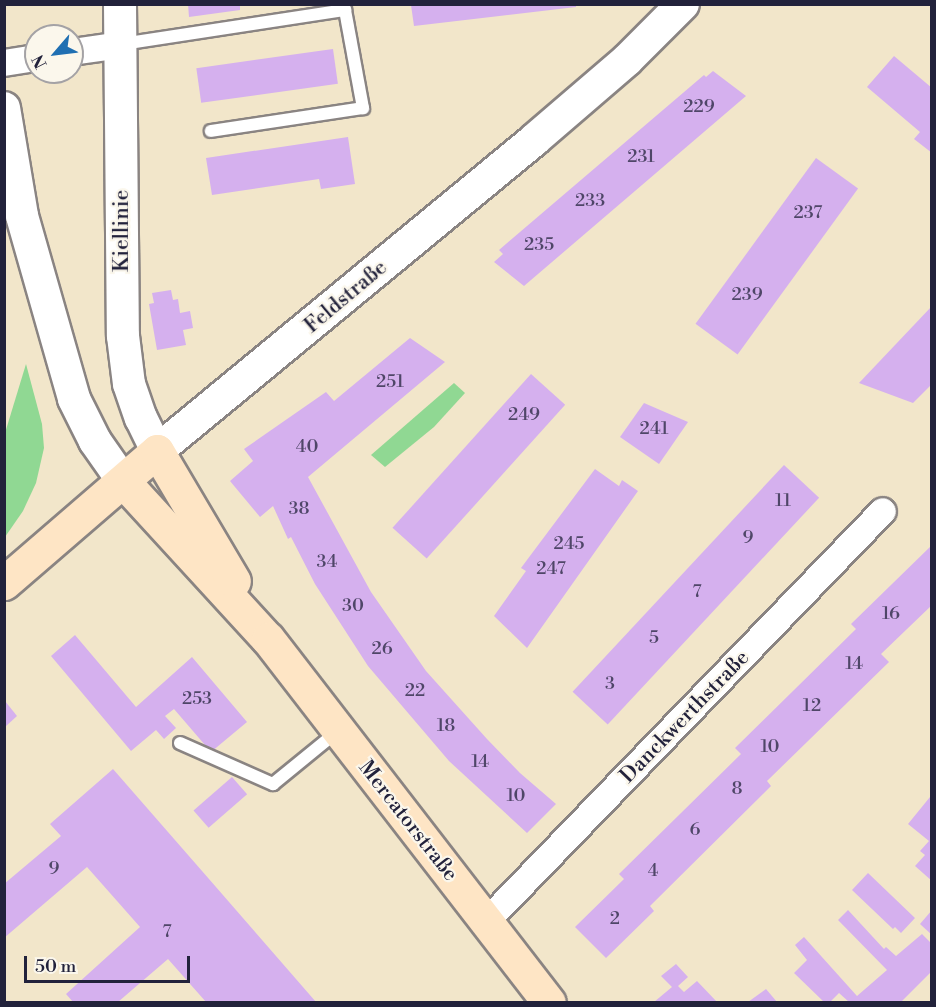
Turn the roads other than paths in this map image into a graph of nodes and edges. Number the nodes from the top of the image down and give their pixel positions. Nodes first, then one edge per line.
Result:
1 (120, 4) edge
2 (683, 4) edge
3 (121, 45) junction
4 (84, 50) edge
5 (24, 59) edge
6 (4, 63) edge
7 (4, 108) edge
8 (211, 131) dead end
9 (157, 451) junction
10 (123, 481) junction
11 (883, 512) dead end
12 (4, 583) edge
13 (268, 639) junction
14 (339, 731) junction
15 (180, 743) dead end
16 (486, 922) junction
17 (549, 1002) edge

1 - 3 street, Kiellinie
2 - 9 street, Feldstraße
3 - 4 street
3 - 8 lane
3 - 9 street, Kiellinie
5 - 6 street
7 - 10 street
9 - 10 main road, Feldstraße
9 - 13 main road, Mercatorstraße
10 - 12 main road, Feldstraße
10 - 13 main road, Mercatorstraße
11 - 16 street, Danckwerthstraße
13 - 14 main road, Mercatorstraße
14 - 15 lane
14 - 16 main road, Mercatorstraße
16 - 17 main road, Mercatorstraße

